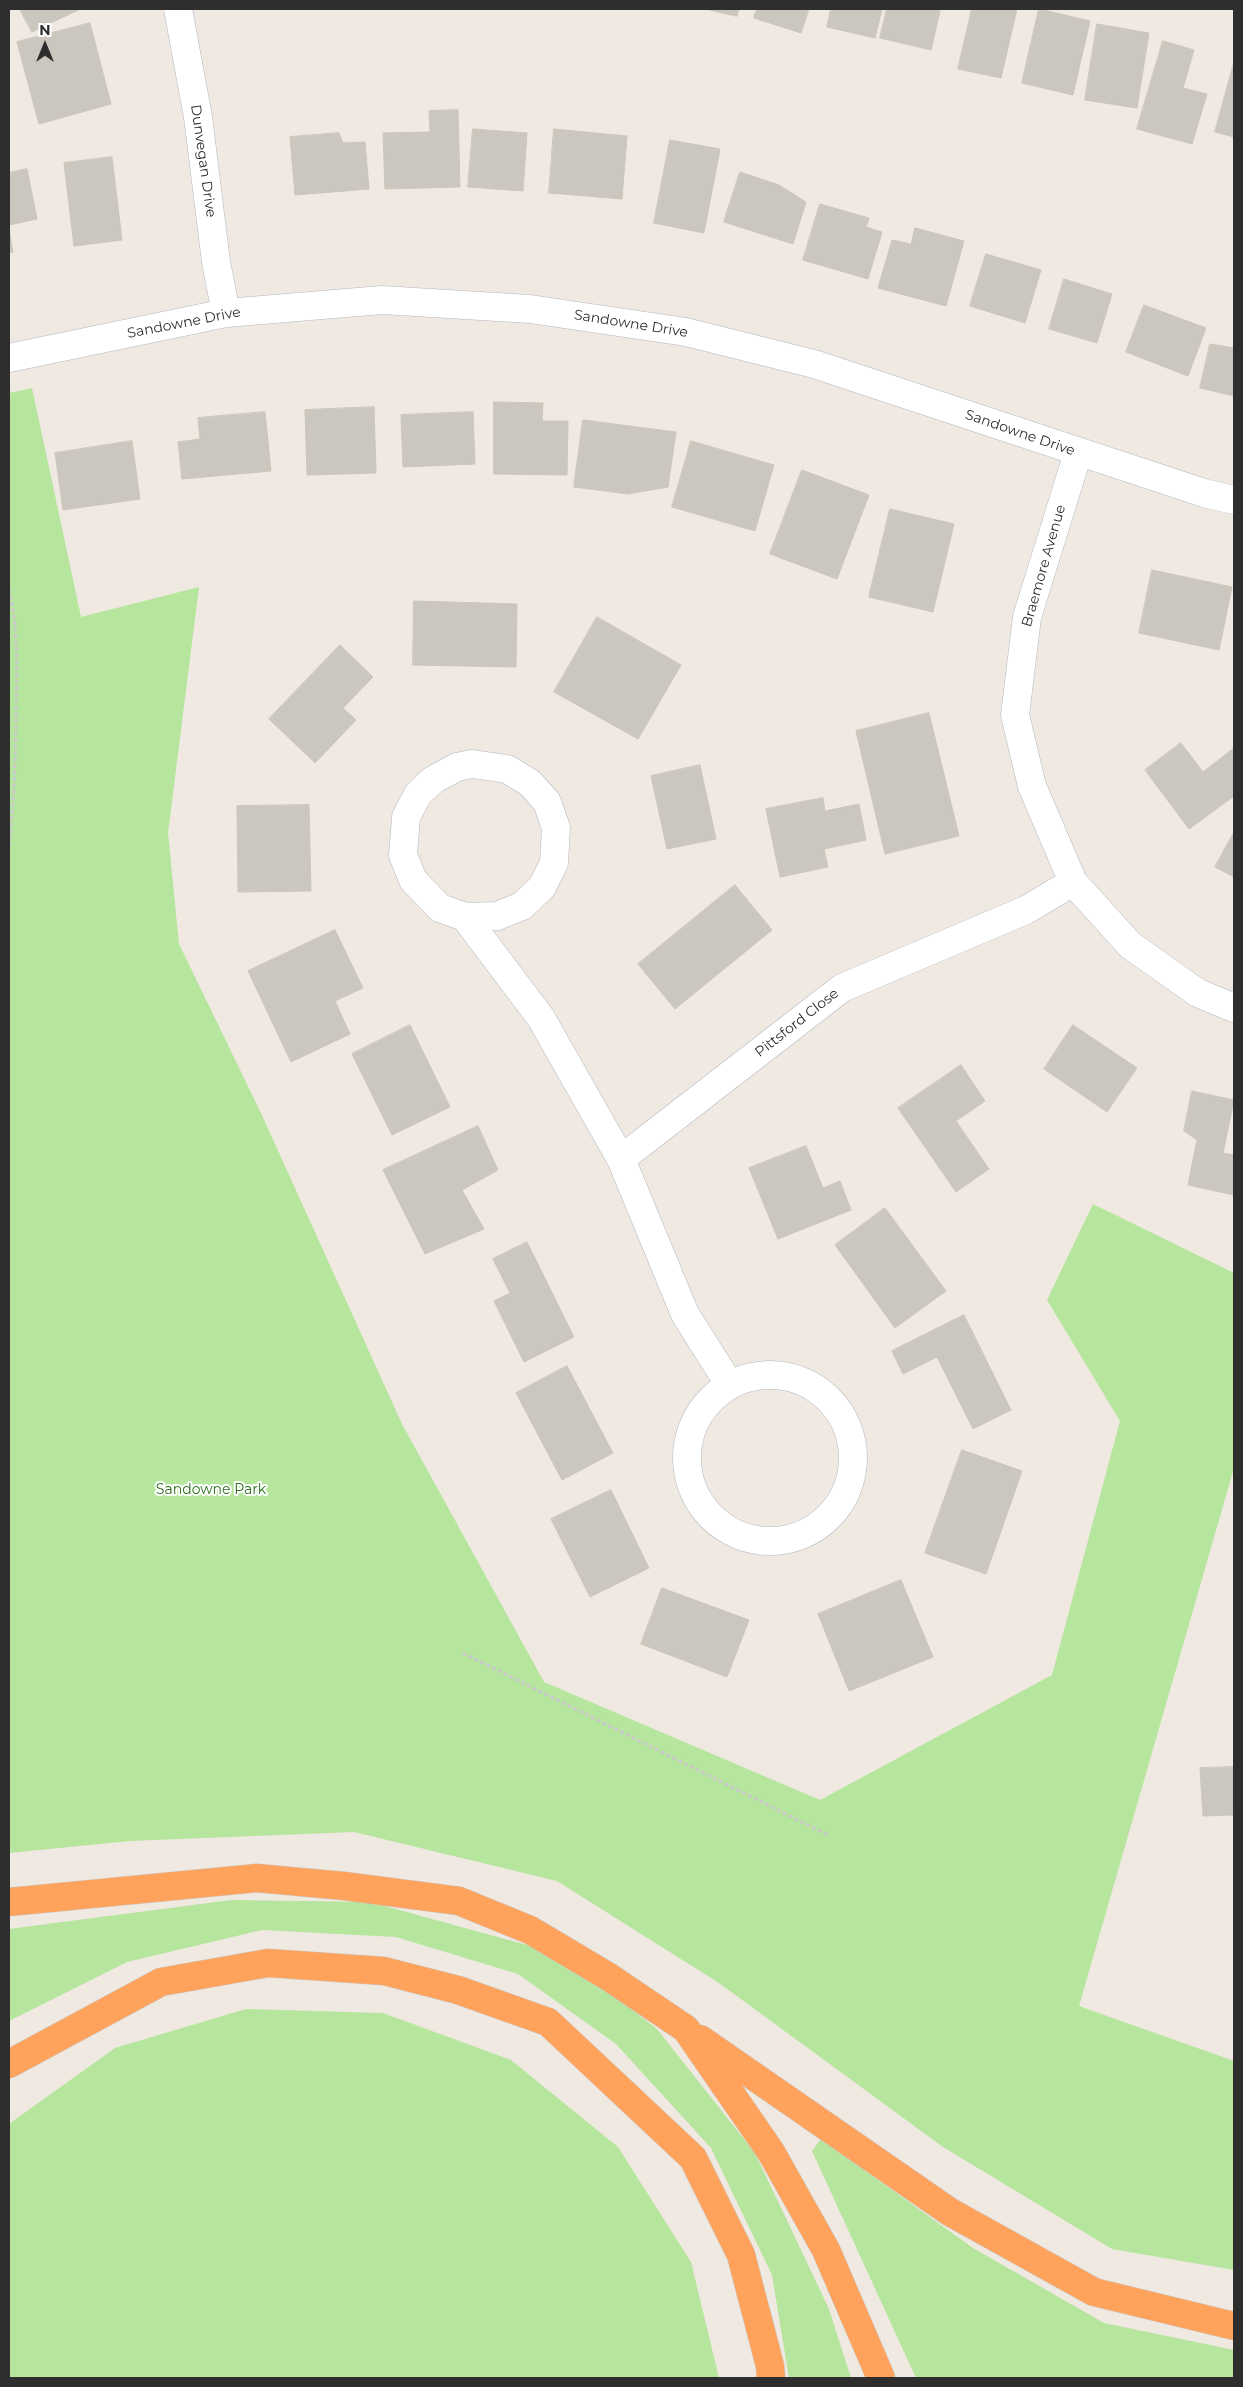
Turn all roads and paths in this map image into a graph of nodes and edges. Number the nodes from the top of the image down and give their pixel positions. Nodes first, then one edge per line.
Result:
1 (178, 9) edge
2 (226, 313) junction
3 (9, 358) edge
4 (1078, 452) junction
5 (1234, 500) edge
6 (9, 589) edge
7 (9, 848) edge
8 (1073, 882) junction
9 (465, 917) junction
10 (1234, 1008) edge
11 (621, 1159) junction
12 (729, 1384) junction
13 (463, 1653) dead end
14 (828, 1835) dead end
15 (9, 1902) edge
16 (686, 2029) junction
17 (9, 2064) edge
18 (1234, 2326) edge
19 (771, 2378) edge
20 (881, 2378) edge

1 - 2 street, Dunvegan Drive
2 - 3 street, Sandowne Drive
2 - 4 street, Sandowne Drive
4 - 5 street, Sandowne Drive
4 - 8 street, Braemore Avenue
6 - 7 path
8 - 10 street, Braemore Avenue
8 - 11 street, Pittsford Close
9 - 9 street
9 - 11 street
11 - 12 street
12 - 12 street
13 - 14 path
15 - 16 highway
16 - 18 highway
16 - 20 highway
17 - 19 highway

